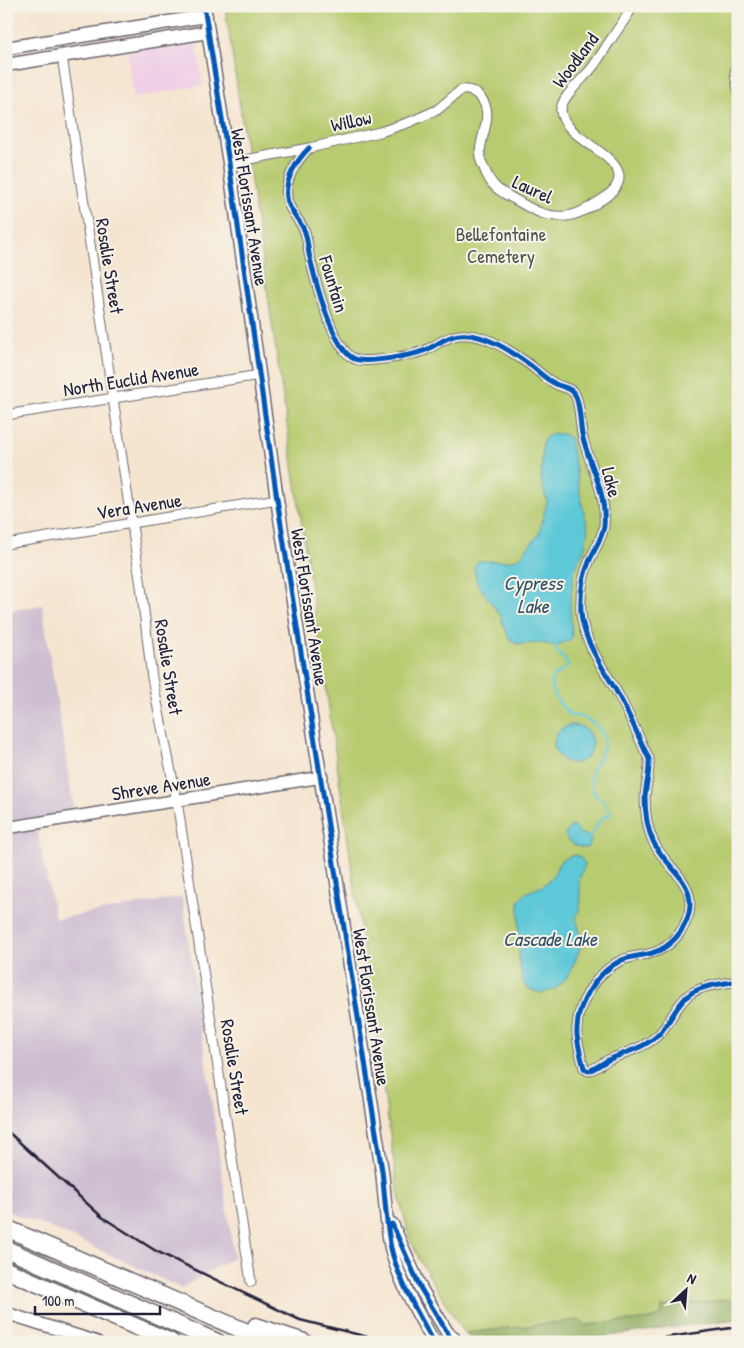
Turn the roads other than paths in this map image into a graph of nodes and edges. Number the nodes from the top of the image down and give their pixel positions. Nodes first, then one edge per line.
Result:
1 (633, 6) edge
2 (205, 11) edge
3 (208, 32) junction
4 (6, 48) edge
5 (62, 56) junction
6 (738, 60) edge
7 (6, 65) edge
8 (738, 89) edge
9 (471, 91) joint
10 (561, 110) joint
11 (309, 148) junction
12 (229, 163) junction
13 (427, 350) joint
14 (260, 375) junction
15 (114, 398) junction
16 (6, 415) edge
17 (277, 499) junction
18 (131, 524) junction
19 (6, 544) edge
20 (322, 777) junction
21 (177, 801) junction
22 (6, 828) edge
23 (738, 980) edge
24 (387, 1213) junction
25 (6, 1228) edge
26 (6, 1249) edge
27 (6, 1270) edge
28 (252, 1282) dead end
29 (6, 1313) edge
30 (213, 1317) junction
31 (444, 1340) edge
32 (96, 1342) edge
33 (171, 1342) edge
34 (217, 1342) edge
35 (270, 1342) edge
36 (304, 1342) edge

1 - 10 street, Woodland
2 - 3 main road, West Florissant Avenue
2 - 4 main road
3 - 5 main road
3 - 12 main road, West Florissant Avenue
5 - 7 main road
5 - 15 street, Rosalie Street
6 - 8 street
9 - 10 street, Laurel
9 - 11 street, Willow
11 - 12 street, Willow
11 - 13 street, Fountain
12 - 14 main road, West Florissant Avenue
13 - 23 street, Lake
14 - 15 street, North Euclid Avenue
14 - 17 main road, West Florissant Avenue
15 - 16 street, North Euclid Avenue
15 - 18 street, Rosalie Street
17 - 18 street, Vera Avenue
17 - 20 main road, West Florissant Avenue
18 - 19 street, Vera Avenue
18 - 21 street, Rosalie Street
20 - 21 street, Shreve Avenue
20 - 24 main road, West Florissant Avenue
21 - 22 street, Shreve Avenue
21 - 28 street, Rosalie Street
24 - 31 main road, West Florissant Avenue
24 - 31 main road, West Florissant Avenue
25 - 30 highway
26 - 34 highway
27 - 33 highway
29 - 32 street
30 - 35 highway
30 - 36 highway

